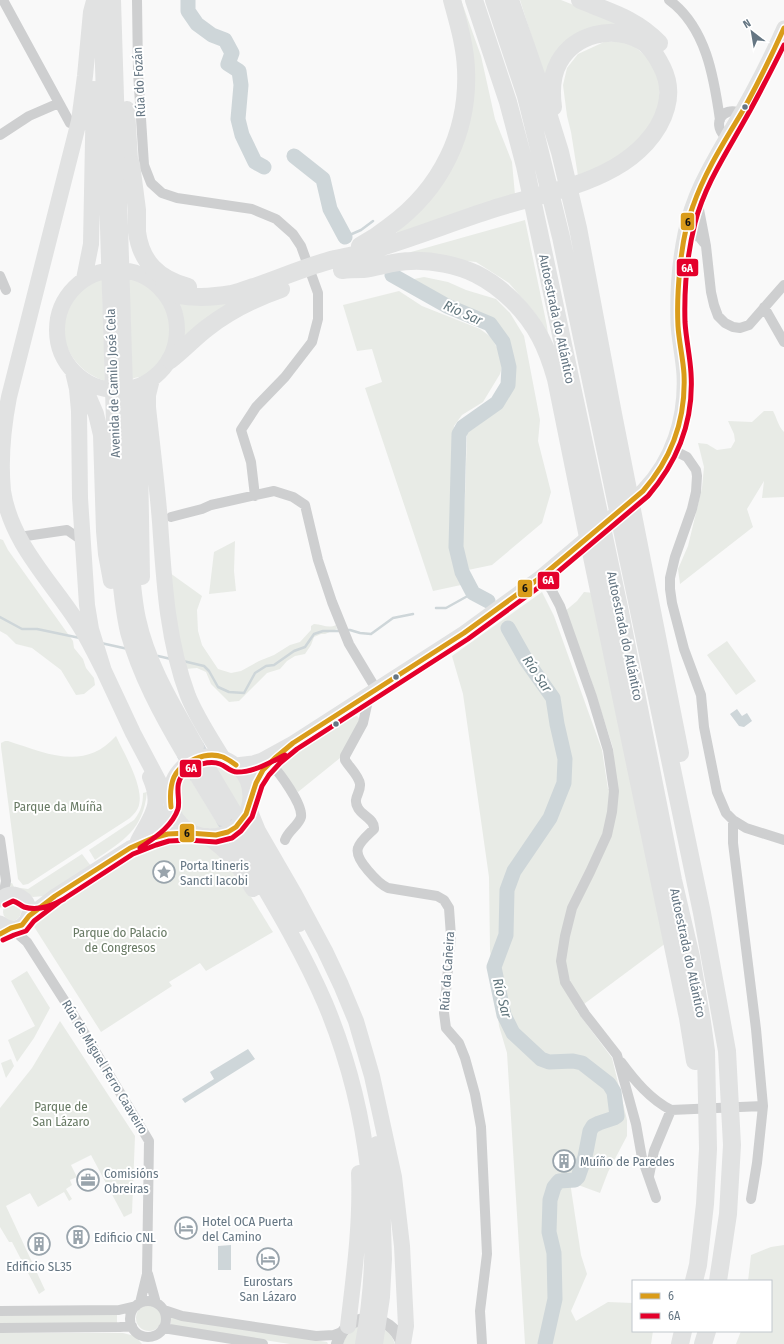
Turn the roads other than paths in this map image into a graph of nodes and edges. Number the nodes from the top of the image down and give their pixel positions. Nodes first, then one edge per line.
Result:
1 (3, 0) edge
2 (97, 0) edge
3 (113, 0) edge
4 (137, 0) edge
5 (452, 0) edge
6 (474, 0) edge
7 (494, 0) edge
8 (510, 0) edge
9 (580, 0) edge
10 (669, 0) edge
11 (784, 28) edge
12 (114, 42) junction
13 (59, 103) junction
14 (718, 103) junction
15 (734, 112) junction
16 (720, 120) junction
17 (70, 123) dead end
18 (0, 135) edge
19 (727, 138) junction
20 (560, 152) junction
21 (137, 164) junction
22 (589, 185) junction
23 (693, 226) junction
24 (338, 264) junction
25 (0, 276) edge
26 (302, 276) junction
27 (145, 277) junction
28 (84, 279) junction
29 (784, 285) edge
30 (6, 290) dead end
31 (163, 290) junction
32 (216, 296) junction
33 (764, 307) junction
34 (784, 342) edge
35 (170, 360) junction
36 (77, 375) junction
37 (143, 384) junction
38 (671, 449) junction
39 (255, 496) junction
40 (171, 517) dead end
41 (19, 537) junction
42 (83, 540) junction
43 (541, 577) junction
44 (123, 605) junction
45 (138, 620) junction
46 (104, 671) junction
47 (376, 689) junction
48 (362, 698) junction
49 (133, 733) junction
50 (293, 743) junction
51 (270, 763) junction
52 (210, 765) junction
53 (236, 765) junction
54 (170, 802) junction
55 (240, 809) junction
56 (733, 820) junction
57 (206, 835) junction
58 (0, 839) edge
59 (285, 840) dead end
60 (784, 840) edge
61 (134, 845) junction
62 (55, 896) junction
63 (1, 898) edge
64 (25, 900) junction
65 (702, 913) junction
66 (12, 926) edge
67 (325, 1003) junction
68 (617, 1055) junction
69 (760, 1106) junction
70 (671, 1110) junction
71 (384, 1133) junction
72 (363, 1139) junction
73 (708, 1149) junction
74 (381, 1161) junction
75 (649, 1178) junction
76 (656, 1198) dead end
77 (751, 1199) dead end
78 (148, 1274) junction
79 (694, 1280) edge
80 (718, 1280) edge
81 (376, 1296) junction
82 (156, 1303) junction
83 (138, 1305) junction
84 (164, 1310) junction
85 (0, 1311) edge
86 (132, 1326) junction
87 (0, 1328) edge
88 (163, 1328) junction
89 (345, 1329) junction
90 (683, 1332) edge
91 (707, 1332) edge
92 (263, 1344) edge
93 (337, 1344) edge
94 (363, 1344) edge
95 (375, 1344) edge
96 (403, 1344) edge
97 (482, 1344) edge
98 (680, 1344) edge
99 (703, 1344) edge

1 - 13 street
2 - 28 highway
2 - 41 highway
2 - 44 highway, Avenida de Camilo José Cela
3 - 12 highway, Avenida de Camilo José Cela
4 - 21 street, Rúa do Fozán
5 - 24 highway
6 - 73 highway, Autoestrada do Atlántico
7 - 65 highway, Autoestrada do Atlántico
8 - 20 highway
9 - 22 highway
10 - 14 street
11 - 15 main road
12 - 21 highway
12 - 45 highway, Avenida de Camilo José Cela
13 - 17 street
13 - 18 street
14 - 15 street
14 - 16 street
15 - 16 street
15 - 19 main road
16 - 19 street
19 - 23 main road
20 - 22 highway
20 - 65 highway
21 - 27 highway
21 - 32 highway
21 - 39 street, Rúa do Fozán
22 - 24 highway
23 - 33 street
23 - 38 main road
24 - 26 highway
24 - 73 highway
25 - 30 street
26 - 32 highway
26 - 35 highway
27 - 28 highway
27 - 31 highway
28 - 36 highway
29 - 33 street
31 - 32 highway
31 - 35 highway
33 - 34 street
35 - 37 highway
36 - 37 highway
36 - 42 highway
36 - 44 highway
37 - 45 highway
37 - 52 highway
38 - 43 main road
38 - 56 street
39 - 40 street
39 - 47 street
41 - 42 street
41 - 46 highway
42 - 46 highway
43 - 47 main road
43 - 68 street
44 - 45 highway, Avenida de Camilo José Cela
46 - 49 highway
47 - 48 main road
48 - 50 main road
48 - 97 street, Rúa da Cañeira
49 - 54 highway
49 - 61 highway
50 - 51 main road
50 - 53 main road
51 - 55 main road
51 - 59 street
52 - 53 main road
52 - 54 main road
52 - 55 highway
53 - 55 main road
54 - 57 main road
54 - 61 main road
55 - 57 main road
55 - 71 highway
56 - 60 street
56 - 69 street
57 - 61 main road
57 - 67 highway
58 - 63 street
61 - 62 main road
62 - 64 main road
62 - 66 main road
63 - 64 main road
64 - 66 main road
65 - 80 highway, Autoestrada do Atlántico
66 - 78 street, Rúa de Miguel Ferro Caaveiro
67 - 72 highway
67 - 74 highway
68 - 70 street
68 - 75 street
69 - 70 street
69 - 77 street
70 - 75 street
71 - 74 highway
71 - 96 highway
72 - 81 highway
72 - 89 highway
73 - 79 highway, Autoestrada do Atlántico
74 - 81 highway
75 - 76 street
78 - 82 street, Rúa de Miguel Ferro Caaveiro
78 - 83 street, Rúa de Miguel Ferro Caaveiro
81 - 94 highway
81 - 95 highway
82 - 83 street
82 - 84 street
83 - 85 street
83 - 86 street
84 - 88 street
84 - 89 street
86 - 87 street
86 - 88 street
88 - 92 street
89 - 93 street
89 - 96 street
90 - 98 highway
91 - 99 highway

